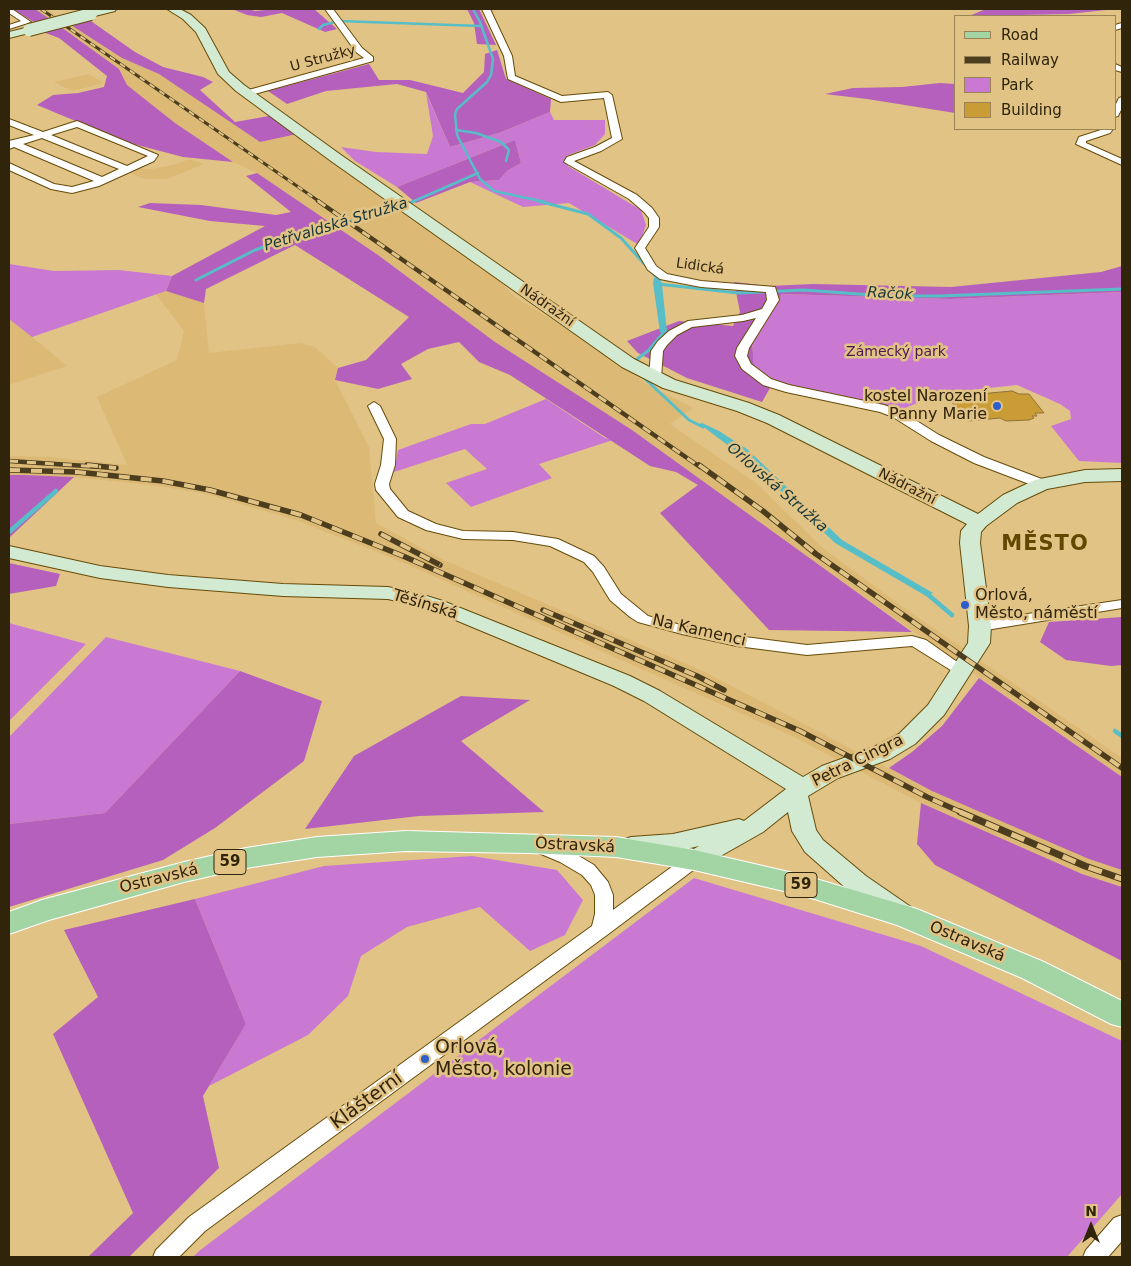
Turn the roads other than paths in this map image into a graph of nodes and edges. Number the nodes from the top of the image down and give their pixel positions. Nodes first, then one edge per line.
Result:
1 (112, 9) edge
2 (172, 9) edge
3 (329, 9) edge
4 (486, 9) edge
5 (9, 10) edge
6 (28, 26) junction
7 (9, 27) edge
8 (9, 35) edge
9 (248, 93) junction
10 (1122, 100) edge
11 (1116, 112) edge
12 (9, 122) edge
13 (1108, 130) edge
14 (42, 136) junction
15 (11, 144) edge
16 (1122, 162) edge
17 (9, 166) edge
18 (127, 169) junction
19 (99, 182) junction
20 (766, 311) junction
21 (655, 378) junction
22 (374, 406) dead end
23 (1122, 475) edge
24 (1042, 484) junction
25 (979, 522) junction
26 (9, 552) edge
27 (1122, 604) edge
28 (980, 626) junction
29 (962, 671) junction
30 (800, 791) junction
31 (754, 826) junction
32 (529, 843) junction
33 (616, 847) junction
34 (694, 860) junction
35 (907, 916) junction
36 (9, 923) edge
37 (600, 930) junction
38 (1122, 1015) edge
39 (1122, 1225) edge
40 (164, 1257) edge
41 (1094, 1257) edge

1 - 6 street, bridge
2 - 9 street, Nádražní
3 - 9 street, U Stružky
4 - 20 street, Lidická
5 - 6 street
6 - 7 street
6 - 8 street
9 - 21 street, Nádražní
10 - 11 street
12 - 14 street
13 - 16 street
14 - 15 street
14 - 18 street
14 - 18 street
15 - 19 street
17 - 19 street
18 - 19 street
20 - 21 street
20 - 24 street, Lidická
21 - 25 street, Nádražní
22 - 29 street, Na Kamenci
23 - 24 street
24 - 25 street
25 - 28 street, Petra Cingra
26 - 30 street, Těšínská
27 - 28 street
28 - 29 street, Petra Cingra
29 - 30 street, Petra Cingra
30 - 31 street, Petra Cingra
30 - 35 street
31 - 33 street
31 - 34 street, Petra Cingra
32 - 33 main road, Ostravská / 59
32 - 36 main road, Ostravská / 59
32 - 37 street
33 - 34 main road, Ostravská / 59
34 - 35 main road, Ostravská / 59
34 - 37 street, Klášterní
35 - 38 main road, Ostravská / 59
37 - 40 street, Klášterní
39 - 41 street

